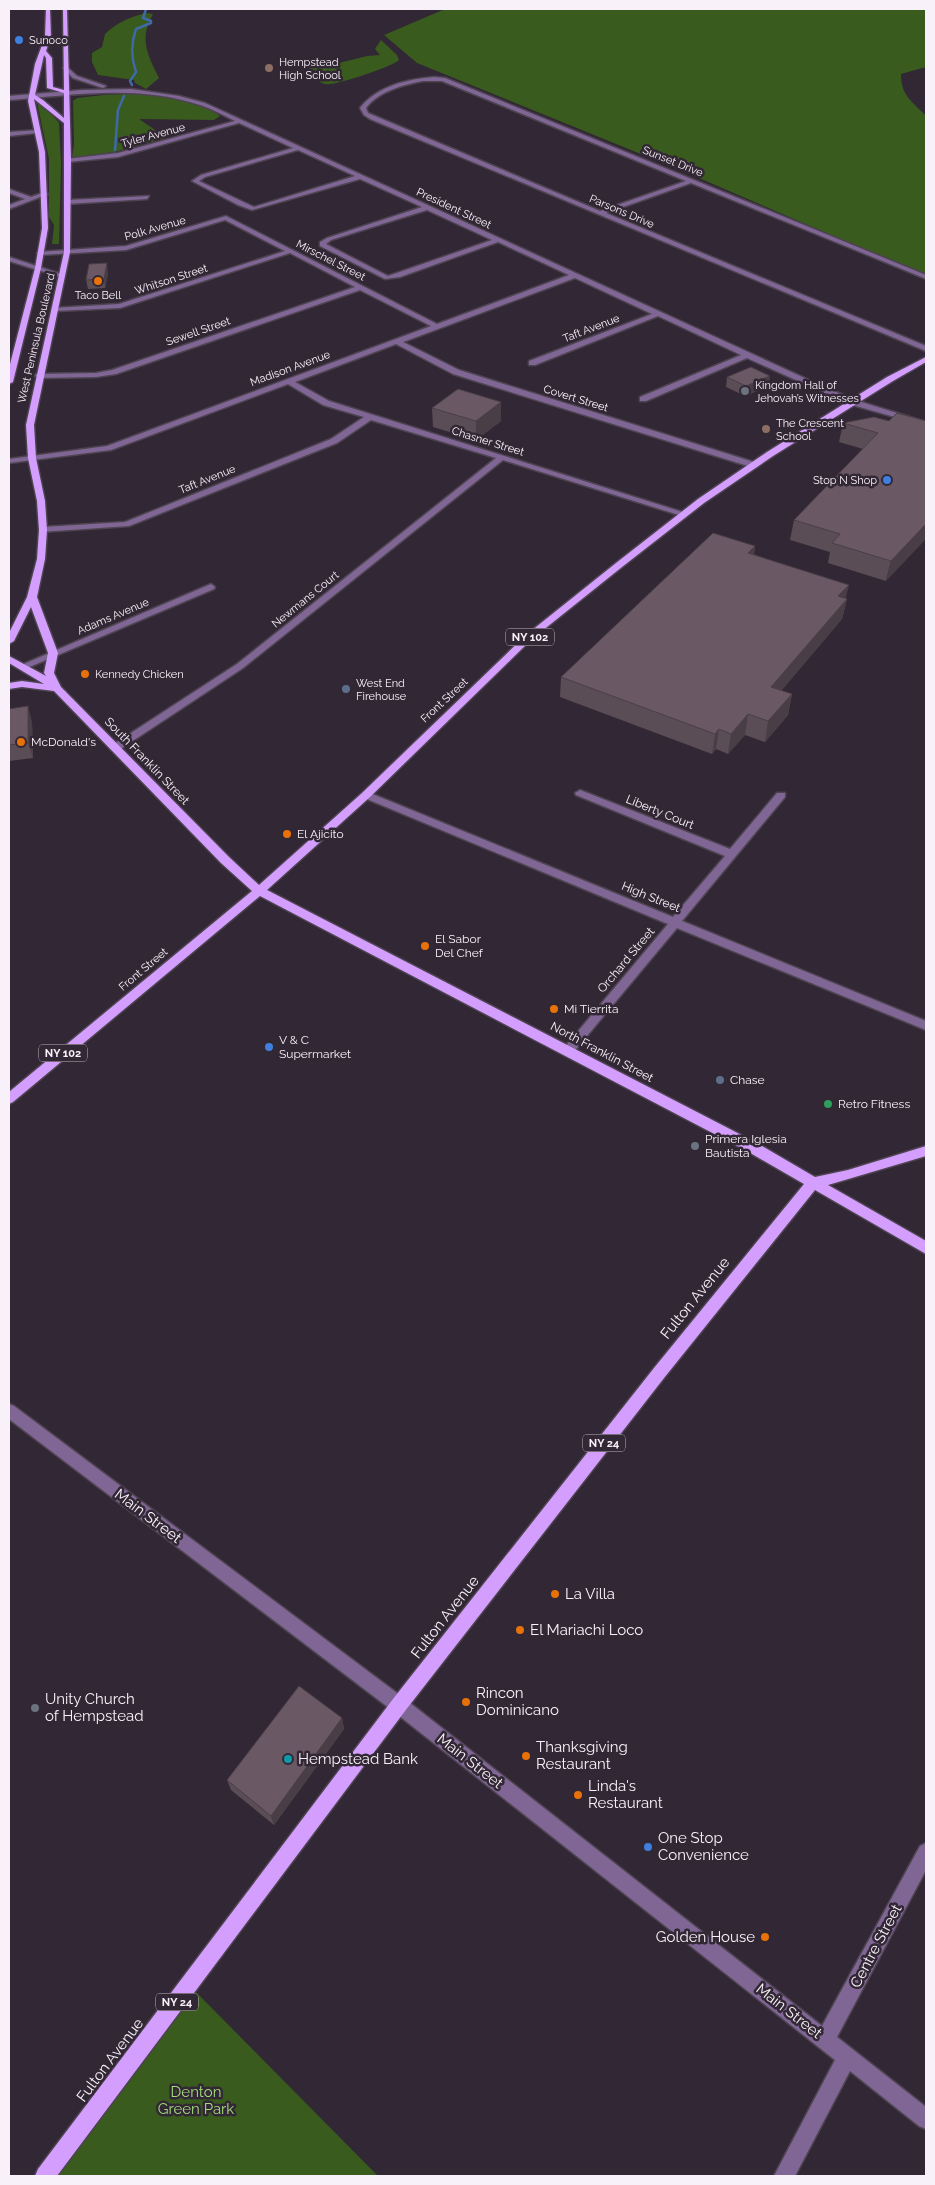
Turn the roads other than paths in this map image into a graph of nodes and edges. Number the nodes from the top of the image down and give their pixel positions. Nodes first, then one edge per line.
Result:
1 (48, 9) edge
2 (65, 9) edge
3 (43, 51) junction
4 (66, 68) junction
5 (409, 83) joint
6 (130, 90) junction
7 (67, 92) junction
8 (32, 96) junction
9 (9, 98) edge
10 (240, 121) junction
11 (66, 122) junction
12 (37, 131) junction
13 (9, 134) edge
14 (298, 148) junction
15 (68, 160) junction
16 (360, 177) junction
17 (693, 180) junction
18 (9, 191) edge
19 (45, 194) junction
20 (147, 197) dead end
21 (30, 198) junction
22 (67, 202) junction
23 (9, 207) edge
24 (426, 208) junction
25 (600, 213) junction
26 (216, 221) joint
27 (498, 240) junction
28 (291, 251) junction
29 (67, 252) junction
30 (40, 253) junction
31 (9, 258) edge
32 (38, 268) junction
33 (62, 276) junction
34 (574, 276) junction
35 (926, 277) edge
36 (361, 287) junction
37 (55, 309) junction
38 (658, 314) junction
39 (436, 326) junction
40 (396, 341) junction
41 (926, 349) edge
42 (747, 355) junction
43 (926, 359) edge
44 (532, 363) dead end
45 (39, 376) junction
46 (288, 381) junction
47 (9, 382) edge
48 (643, 399) dead end
49 (852, 402) junction
50 (370, 417) junction
51 (926, 424) edge
52 (502, 457) junction
53 (32, 458) junction
54 (9, 461) edge
55 (754, 465) junction
56 (685, 514) junction
57 (43, 530) junction
58 (211, 587) dead end
59 (32, 597) junction
60 (9, 641) edge
61 (53, 653) junction
62 (9, 659) edge
63 (24, 666) junction
64 (9, 686) edge
65 (57, 689) junction
66 (115, 748) junction
67 (580, 793) dead end
68 (366, 795) junction
69 (781, 795) dead end
70 (732, 854) junction
71 (259, 891) junction
72 (675, 922) junction
73 (926, 1026) edge
74 (568, 1050) junction
75 (9, 1099) edge
76 (926, 1151) edge
77 (813, 1183) junction
78 (926, 1248) edge
79 (9, 1411) edge
80 (399, 1705) junction
81 (926, 1852) edge
82 (825, 2040) junction
83 (847, 2057) junction
84 (926, 2119) edge
85 (46, 2176) edge
86 (784, 2176) edge

1 - 3 main road, West Peninsula Boulevard
2 - 4 main road, West Peninsula Boulevard
3 - 7 main road
3 - 8 main road, West Peninsula Boulevard
4 - 6 street
4 - 7 main road, West Peninsula Boulevard
5 - 17 street, Sunset Drive
5 - 25 street, Parsons Drive
6 - 7 street, President Street
6 - 10 street, President Street
7 - 8 street, President Street
7 - 11 main road, West Peninsula Boulevard
8 - 9 street, President Street
8 - 11 main road
8 - 12 main road, West Peninsula Boulevard
10 - 14 street, President Street
10 - 15 street, Tyler Avenue
11 - 15 main road, West Peninsula Boulevard
12 - 13 street
12 - 19 main road, West Peninsula Boulevard
14 - 16 street, President Street
14 - 16 street
15 - 22 main road, West Peninsula Boulevard
16 - 24 street, President Street
17 - 25 street
17 - 35 street, Sunset Drive
18 - 21 street
19 - 21 street
19 - 30 main road, West Peninsula Boulevard
20 - 22 street
21 - 23 street
22 - 29 main road, West Peninsula Boulevard
24 - 27 street, President Street
24 - 27 street
25 - 41 street, Parsons Drive
26 - 28 street, Mirschel Street
26 - 29 street, Polk Avenue
27 - 34 street, President Street
28 - 36 street, Mirschel Street
28 - 37 street, Whitson Street
29 - 30 street, Polk Avenue
29 - 33 main road, West Peninsula Boulevard
30 - 32 main road, West Peninsula Boulevard
31 - 32 street
32 - 33 street
32 - 47 main road, West Peninsula Boulevard
33 - 37 main road, West Peninsula Boulevard
34 - 38 street, President Street
34 - 39 street, Madison Avenue
36 - 39 street, Mirschel Street
36 - 45 street, Sewell Street
37 - 45 main road, West Peninsula Boulevard
38 - 42 street, President Street
38 - 44 street, Taft Avenue
39 - 40 street, Madison Avenue
40 - 46 street, Madison Avenue
40 - 55 street, Covert Street
42 - 48 street
42 - 49 street, President Street
43 - 49 main road, Front Street / NY 102
45 - 53 main road, West Peninsula Boulevard
46 - 50 street, Chasner Street
46 - 53 street, Madison Avenue
49 - 51 street, President Street
49 - 55 main road, Front Street / NY 102
50 - 52 street, Chasner Street
50 - 57 street, Taft Avenue
52 - 56 street, Chasner Street
52 - 66 street, Newmans Court
53 - 54 street, Madison Avenue
53 - 57 main road, West Peninsula Boulevard
55 - 56 main road, Front Street / NY 102
56 - 68 main road, Front Street / NY 102
57 - 59 main road, West Peninsula Boulevard
58 - 61 street, Adams Avenue
59 - 60 main road, West Peninsula Boulevard
59 - 61 main road
61 - 63 street, Adams Avenue
61 - 65 main road
62 - 63 main road, South Franklin Street
63 - 65 main road, South Franklin Street
64 - 65 main road
65 - 66 main road, South Franklin Street
66 - 71 main road, South Franklin Street
67 - 70 street, Liberty Court
68 - 71 main road, Front Street / NY 102
68 - 72 street, High Street
69 - 70 street, Orchard Street
70 - 72 street, Orchard Street
71 - 74 main road, North Franklin Street
71 - 75 main road, Front Street / NY 102
72 - 73 street, High Street
72 - 74 street, Orchard Street
74 - 77 main road, North Franklin Street
76 - 77 main road
77 - 78 main road, North Franklin Street
77 - 80 main road, Fulton Avenue / NY 24
79 - 80 street, Main Street
80 - 82 street, Main Street
80 - 85 main road, Fulton Avenue / NY 24
81 - 82 street, Centre Street
82 - 83 street, Main Street
83 - 84 street, Main Street
83 - 86 street

